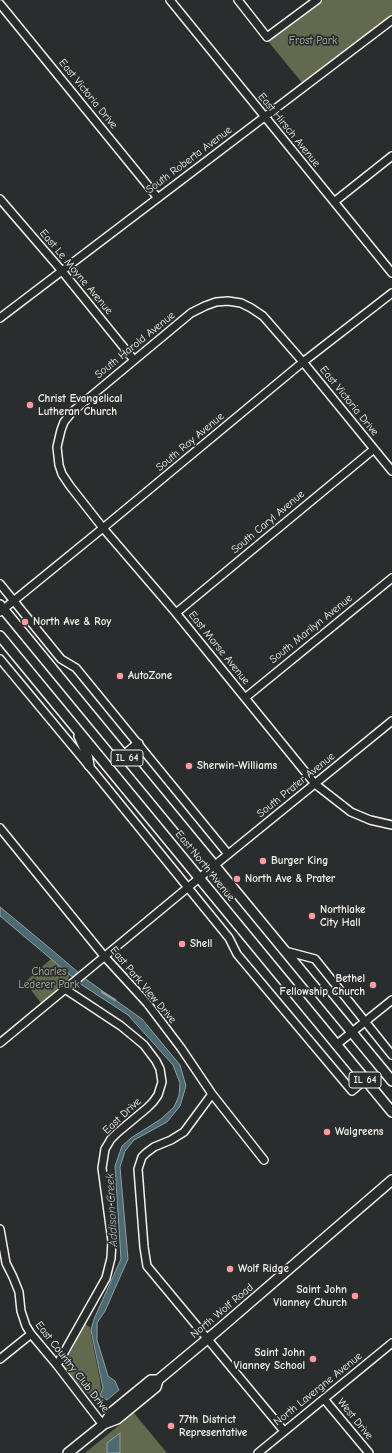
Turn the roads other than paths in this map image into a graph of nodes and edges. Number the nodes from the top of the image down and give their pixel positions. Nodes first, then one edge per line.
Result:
1 (170, 0) edge
2 (238, 0) edge
3 (317, 0) edge
4 (0, 4) edge
5 (392, 20) edge
6 (265, 117) junction
7 (392, 156) edge
8 (158, 198) junction
9 (0, 199) edge
10 (334, 202) junction
11 (62, 271) junction
12 (392, 273) edge
13 (392, 293) edge
14 (0, 318) edge
15 (134, 360) junction
16 (304, 362) junction
17 (374, 449) junction
18 (392, 471) edge
19 (104, 528) junction
20 (392, 578) edge
21 (0, 584) edge
22 (13, 601) junction
23 (1, 609) edge
24 (176, 613) junction
25 (0, 636) edge
26 (0, 659) edge
27 (245, 698) junction
28 (392, 721) edge
29 (74, 726) junction
30 (138, 744) junction
31 (125, 755) junction
32 (89, 765) junction
33 (315, 784) junction
34 (392, 825) edge
35 (0, 828) edge
36 (228, 854) junction
37 (214, 865) junction
38 (199, 878) junction
39 (188, 887) junction
40 (285, 951) junction
41 (104, 956) junction
42 (65, 989) junction
43 (392, 1000) edge
44 (365, 1021) junction
45 (352, 1032) junction
46 (0, 1043) edge
47 (336, 1045) junction
48 (392, 1055) edge
49 (365, 1080) junction
50 (392, 1081) edge
51 (212, 1094) junction
52 (392, 1112) edge
53 (264, 1160) dead end
54 (392, 1180) edge
55 (0, 1229) edge
56 (0, 1256) edge
57 (6, 1263) junction
58 (31, 1334) junction
59 (208, 1339) junction
60 (392, 1342) edge
61 (0, 1359) edge
62 (57, 1365) junction
63 (324, 1399) junction
64 (104, 1424) junction
65 (284, 1431) junction
66 (68, 1453) edge
67 (258, 1453) edge
68 (369, 1453) edge

1 - 6 street, East Hirsch Avenue
2 - 3 street
4 - 8 street, East Victoria Drive
5 - 6 street, South Roberta Avenue
6 - 8 street, South Roberta Avenue
6 - 10 street, East Hirsch Avenue
7 - 10 street
8 - 11 street, South Roberta Avenue
9 - 11 street, East Le Moyne Avenue
10 - 12 street, East Hirsch Avenue
11 - 14 street, South Roberta Avenue
11 - 15 street, East Le Moyne Avenue
13 - 16 street, South Roy Avenue
15 - 16 street, South Harold Avenue
15 - 19 street, South Harold Avenue
16 - 17 street, East Victoria Drive
16 - 19 street, South Roy Avenue
17 - 18 street, East Victoria Drive
17 - 24 street, South Caryl Avenue
19 - 22 street, South Roy Avenue
19 - 24 street, East Morse Avenue
20 - 27 street, South Marilyn Avenue
21 - 22 street
22 - 23 street, South Roy Avenue
22 - 30 street
23 - 31 main road, East North Avenue / IL 64
24 - 27 street, East Morse Avenue
25 - 29 main road, East North Avenue / IL 64
26 - 32 street
27 - 33 street, East Morse Avenue
28 - 33 street, South Prater Avenue
29 - 32 main road
29 - 38 main road, East North Avenue / IL 64
30 - 31 main road
30 - 36 street
31 - 37 main road, East North Avenue / IL 64
32 - 39 street
33 - 34 street, East Morse Avenue
33 - 36 street, South Prater Avenue
35 - 41 street, East Park View Drive
36 - 37 street, South Prater Avenue
37 - 38 street, South Prater Avenue
37 - 40 main road, East North Avenue / IL 64
38 - 39 street, South Prater Avenue
38 - 47 main road, East North Avenue / IL 64
39 - 41 street, South Prater Avenue
39 - 49 street
40 - 44 street
40 - 45 main road, East North Avenue / IL 64
41 - 42 street, South Prater Avenue
41 - 51 street, East Park View Drive
42 - 46 street, South Prater Avenue
42 - 62 street, East Drive
43 - 44 street
44 - 45 street
44 - 48 street
45 - 47 street
45 - 50 main road, East North Avenue / IL 64
47 - 49 main road, East North Avenue / IL 64
49 - 52 main road, East North Avenue / IL 64
51 - 53 street, East Park View Drive
51 - 59 street
54 - 59 main road, North Wolf Road
55 - 57 street, East Country Club Drive
56 - 57 street
57 - 58 street, East Country Club Drive
58 - 61 street
58 - 62 street, East Country Club Drive
59 - 64 main road, North Wolf Road
59 - 65 street
60 - 63 street, North Lavergne Avenue
62 - 64 street, East Country Club Drive
63 - 65 street, North Lavergne Avenue
63 - 68 street, West Drive
64 - 66 main road, North Wolf Road
65 - 67 street, North Lavergne Avenue

